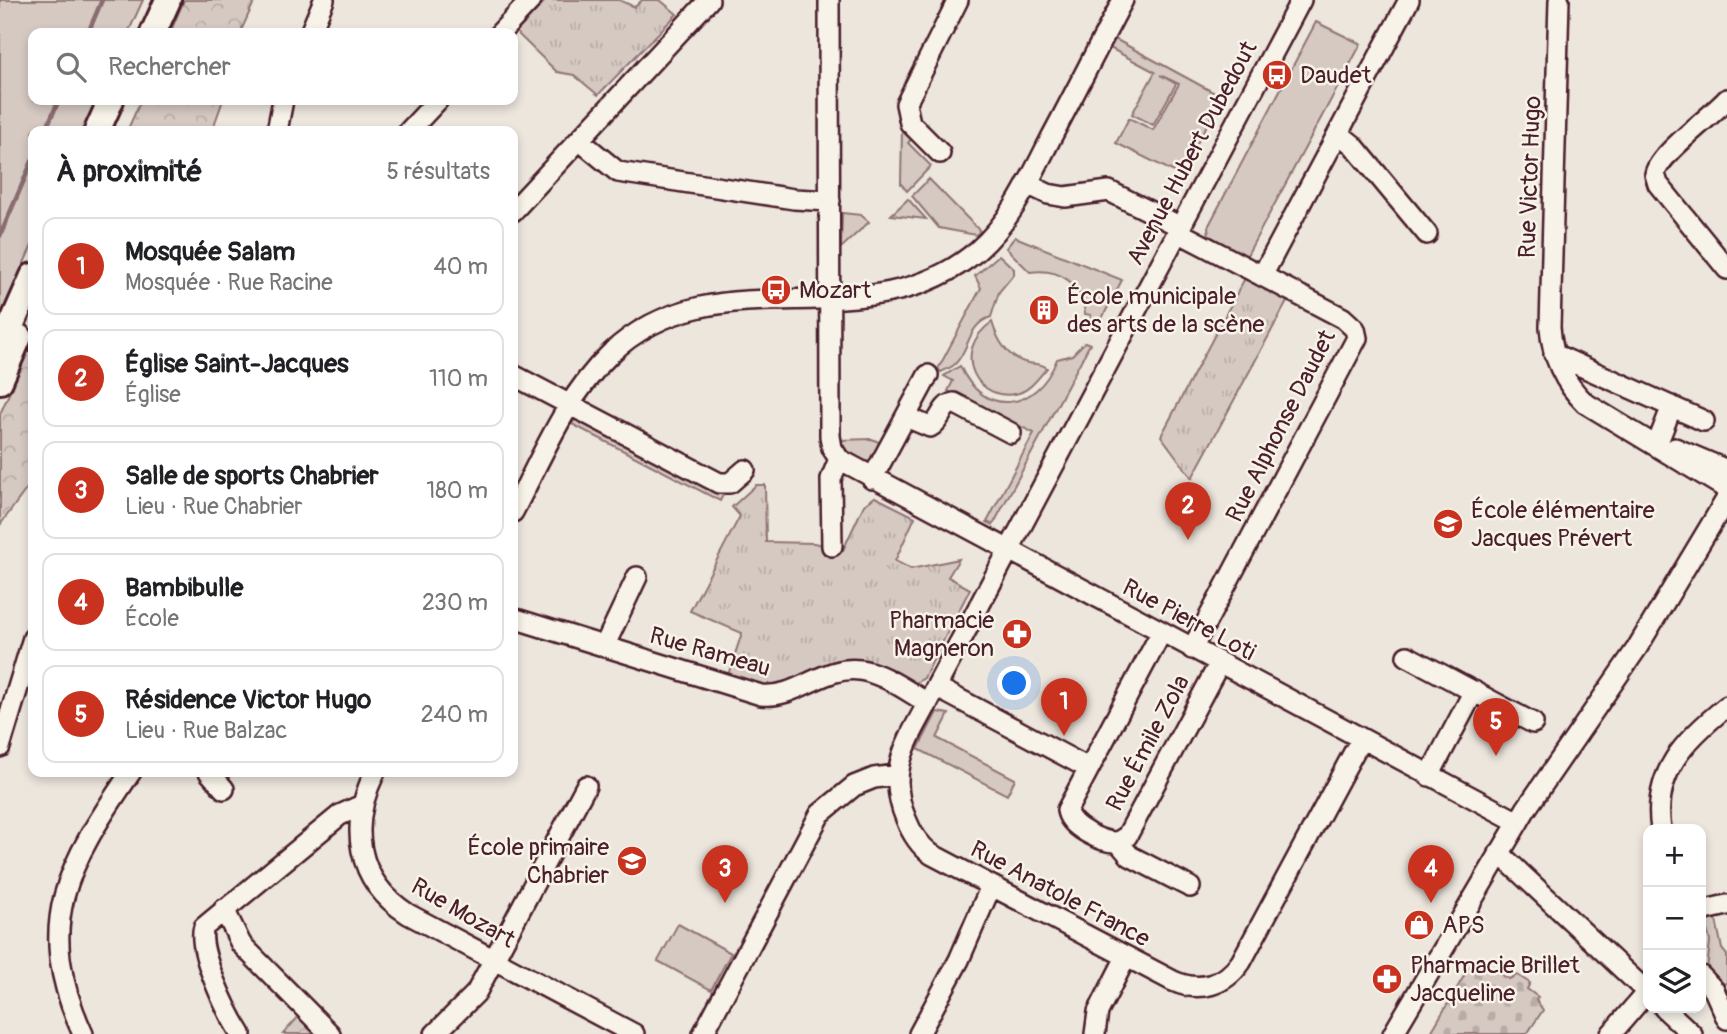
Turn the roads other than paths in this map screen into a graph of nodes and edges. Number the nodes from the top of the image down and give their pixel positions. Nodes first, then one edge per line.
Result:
1 (155, 0) edge
2 (168, 0) edge
3 (324, 0) edge
4 (531, 0) edge
5 (709, 0) edge
6 (830, 0) edge
7 (958, 0) edge
8 (1123, 0) edge
9 (1301, 0) edge
10 (1409, 0) edge
11 (1559, 0) edge
12 (142, 28) edge
13 (155, 28) edge
14 (312, 28) edge
15 (505, 28) edge
16 (1727, 99) edge
17 (109, 105) edge
18 (122, 105) edge
19 (282, 105) edge
20 (433, 105) edge
21 (99, 126) edge
22 (112, 126) edge
23 (277, 126) edge
24 (414, 126) edge
25 (1338, 133) junction
26 (579, 140) junction
27 (940, 153) dead end
28 (1027, 184) junction
29 (830, 201) junction
30 (518, 206) edge
31 (1179, 230) junction
32 (1427, 234) dead end
33 (1727, 270) edge
34 (1262, 276) junction
35 (28, 287) edge
36 (830, 300) junction
37 (28, 317) edge
38 (0, 351) edge
39 (1554, 354) junction
40 (928, 375) dead end
41 (518, 379) edge
42 (0, 381) edge
43 (571, 406) junction
44 (1672, 406) junction
45 (906, 417) junction
46 (1704, 421) dead end
47 (1011, 433) dead end
48 (1651, 439) junction
49 (839, 459) junction
50 (746, 470) dead end
51 (1727, 470) edge
52 (872, 479) junction
53 (1727, 489) edge
54 (1727, 498) edge
55 (518, 503) edge
56 (832, 546) dead end
57 (1009, 552) junction
58 (638, 577) dead end
59 (518, 620) edge
60 (1161, 633) junction
61 (604, 647) junction
62 (1192, 649) junction
63 (28, 655) edge
64 (1407, 656) dead end
65 (1219, 664) junction
66 (1474, 691) junction
67 (932, 695) junction
68 (1727, 706) edge
69 (1533, 723) dead end
70 (1361, 739) junction
71 (0, 747) edge
72 (1088, 768) junction
73 (896, 775) junction
74 (1429, 776) junction
75 (128, 777) edge
76 (213, 777) edge
77 (368, 777) edge
78 (586, 786) dead end
79 (223, 789) dead end
80 (362, 805) junction
81 (1518, 822) junction
82 (1661, 824) edge
83 (1118, 842) junction
84 (1499, 853) junction
85 (1190, 887) dead end
86 (997, 889) junction
87 (1727, 905) edge
88 (224, 909) junction
89 (1706, 910) edge
90 (1126, 957) junction
91 (495, 960) junction
92 (1706, 982) edge
93 (1643, 988) edge
94 (1643, 999) edge
95 (1672, 1013) edge
96 (1727, 1018) edge
97 (83, 1034) edge
98 (241, 1034) edge
99 (330, 1034) edge
100 (435, 1034) edge
101 (635, 1034) edge
102 (703, 1034) edge
103 (919, 1034) edge
104 (1095, 1034) edge
105 (1394, 1034) edge
106 (1611, 1034) edge
107 (1692, 1034) edge

1 - 12 main road
2 - 13 main road
3 - 14 street
4 - 15 street
5 - 26 street
6 - 29 street
7 - 27 street
8 - 28 street
9 - 31 street, Avenue Hubert Dubedout
10 - 25 street
11 - 39 street, Rue Victor Hugo
16 - 33 street
17 - 21 main road
18 - 22 main road
19 - 23 street
20 - 24 street
25 - 32 street
25 - 34 street
26 - 29 street
26 - 30 street
28 - 31 street, Rue Alphonse Daudet
28 - 36 street
29 - 36 street
31 - 34 street, Rue Alphonse Daudet
31 - 57 street, Avenue Hubert Dubedout
34 - 62 street, Rue Alphonse Daudet
35 - 38 main road
36 - 43 street
36 - 49 street
37 - 42 main road
39 - 44 street
39 - 48 street, Rue Victor Hugo
40 - 45 street
41 - 43 street
43 - 50 street
43 - 55 street
44 - 46 street
44 - 48 street
45 - 47 street
45 - 52 street
48 - 51 street, Rue Victor Hugo
48 - 53 street, Rue Victor Hugo
49 - 52 street, Rue Pierre Loti
49 - 56 street
52 - 57 street, Rue Pierre Loti
54 - 81 street
57 - 60 street, Rue Pierre Loti
57 - 67 street
58 - 61 street
59 - 61 street, Rue Rameau
60 - 62 street, Rue Pierre Loti
60 - 72 street
61 - 67 street, Rue Rameau
62 - 65 street, Rue Pierre Loti
63 - 71 street
64 - 66 street
65 - 70 street, Rue Pierre Loti
65 - 83 street, Rue Émile Zola
66 - 69 street
66 - 74 street
67 - 72 street, Rue Rameau
67 - 73 street
68 - 82 street
70 - 74 street, Rue Pierre Loti
70 - 90 street, Rue Anatole France
72 - 83 street
73 - 86 street, Rue Anatole France
73 - 102 street
74 - 81 street, Rue Pierre Loti
75 - 97 street
76 - 79 street
77 - 80 street, Rue Mozart
78 - 91 street
80 - 88 street
80 - 91 street, Rue Mozart
81 - 84 street
83 - 85 street
84 - 93 street
84 - 105 street
86 - 90 street, Rue Anatole France
86 - 103 street
87 - 89 street
88 - 98 street
88 - 99 street
90 - 104 street
91 - 100 street
91 - 101 street, Rue Mozart
92 - 96 street
94 - 106 street
95 - 107 street

